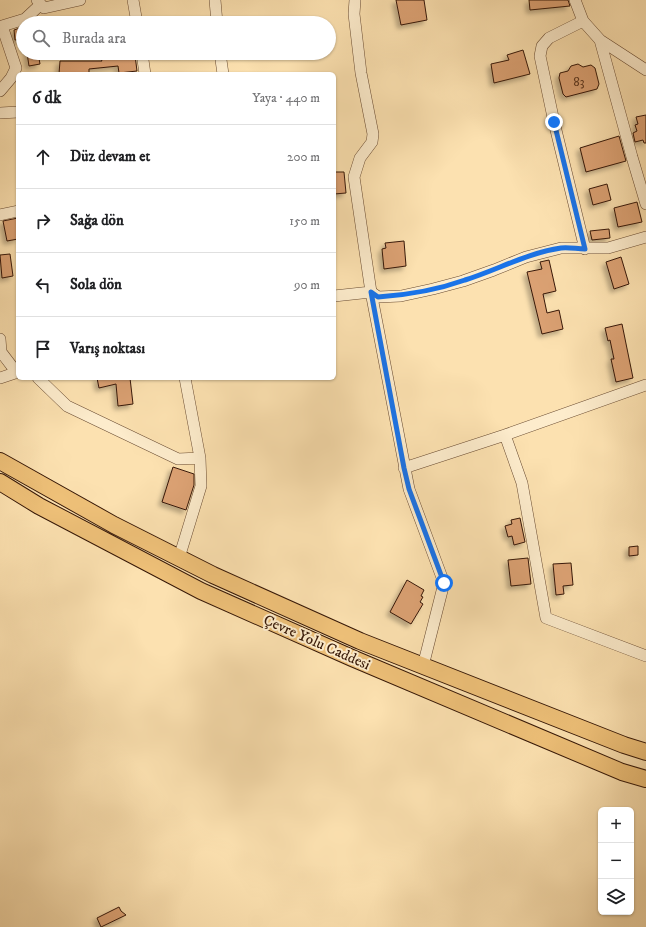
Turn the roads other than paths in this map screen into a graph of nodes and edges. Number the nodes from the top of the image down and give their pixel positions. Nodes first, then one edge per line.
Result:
1 (80, 0) edge
2 (133, 0) edge
3 (215, 0) edge
4 (355, 0) edge
5 (576, 0) edge
6 (38, 2) edge
7 (27, 16) edge
8 (135, 16) edge
9 (217, 16) edge
10 (583, 21) junction
11 (16, 22) edge
12 (600, 40) junction
13 (143, 60) edge
14 (221, 60) edge
15 (646, 70) edge
16 (145, 72) edge
17 (223, 72) edge
18 (0, 91) edge
19 (16, 112) edge
20 (0, 114) edge
21 (646, 204) edge
22 (16, 211) edge
23 (0, 214) edge
24 (646, 237) edge
25 (585, 249) junction
26 (371, 292) junction
27 (336, 296) edge
28 (0, 339) edge
29 (16, 372) edge
30 (16, 373) edge
31 (1, 376) edge
32 (40, 380) edge
33 (185, 380) edge
34 (646, 385) edge
35 (505, 435) junction
36 (0, 451) edge
37 (200, 458) junction
38 (0, 461) edge
39 (404, 468) junction
40 (0, 482) edge
41 (50, 489) junction
42 (0, 492) edge
43 (39, 506) junction
44 (179, 558) junction
45 (646, 656) edge
46 (423, 666) junction
47 (646, 752) edge
48 (646, 779) edge

1 - 6 street
2 - 8 street
3 - 9 street
4 - 26 street
5 - 10 street
6 - 7 street
10 - 12 street
10 - 25 street
11 - 18 street
12 - 15 street
12 - 21 street
13 - 16 street
14 - 17 street
19 - 20 street
22 - 23 street
24 - 25 street
25 - 26 street
26 - 27 street
26 - 39 street
28 - 29 street
30 - 31 street
32 - 37 street
33 - 37 street
34 - 35 street
35 - 39 street
35 - 45 street
36 - 41 highway
37 - 44 street
38 - 41 highway, Çevre Yolu Caddesi
39 - 46 street
40 - 43 highway, Çevre Yolu Caddesi
41 - 44 highway, Çevre Yolu Caddesi
42 - 43 highway
43 - 48 highway, Çevre Yolu Caddesi
44 - 46 highway, Çevre Yolu Caddesi
46 - 47 highway, Çevre Yolu Caddesi

